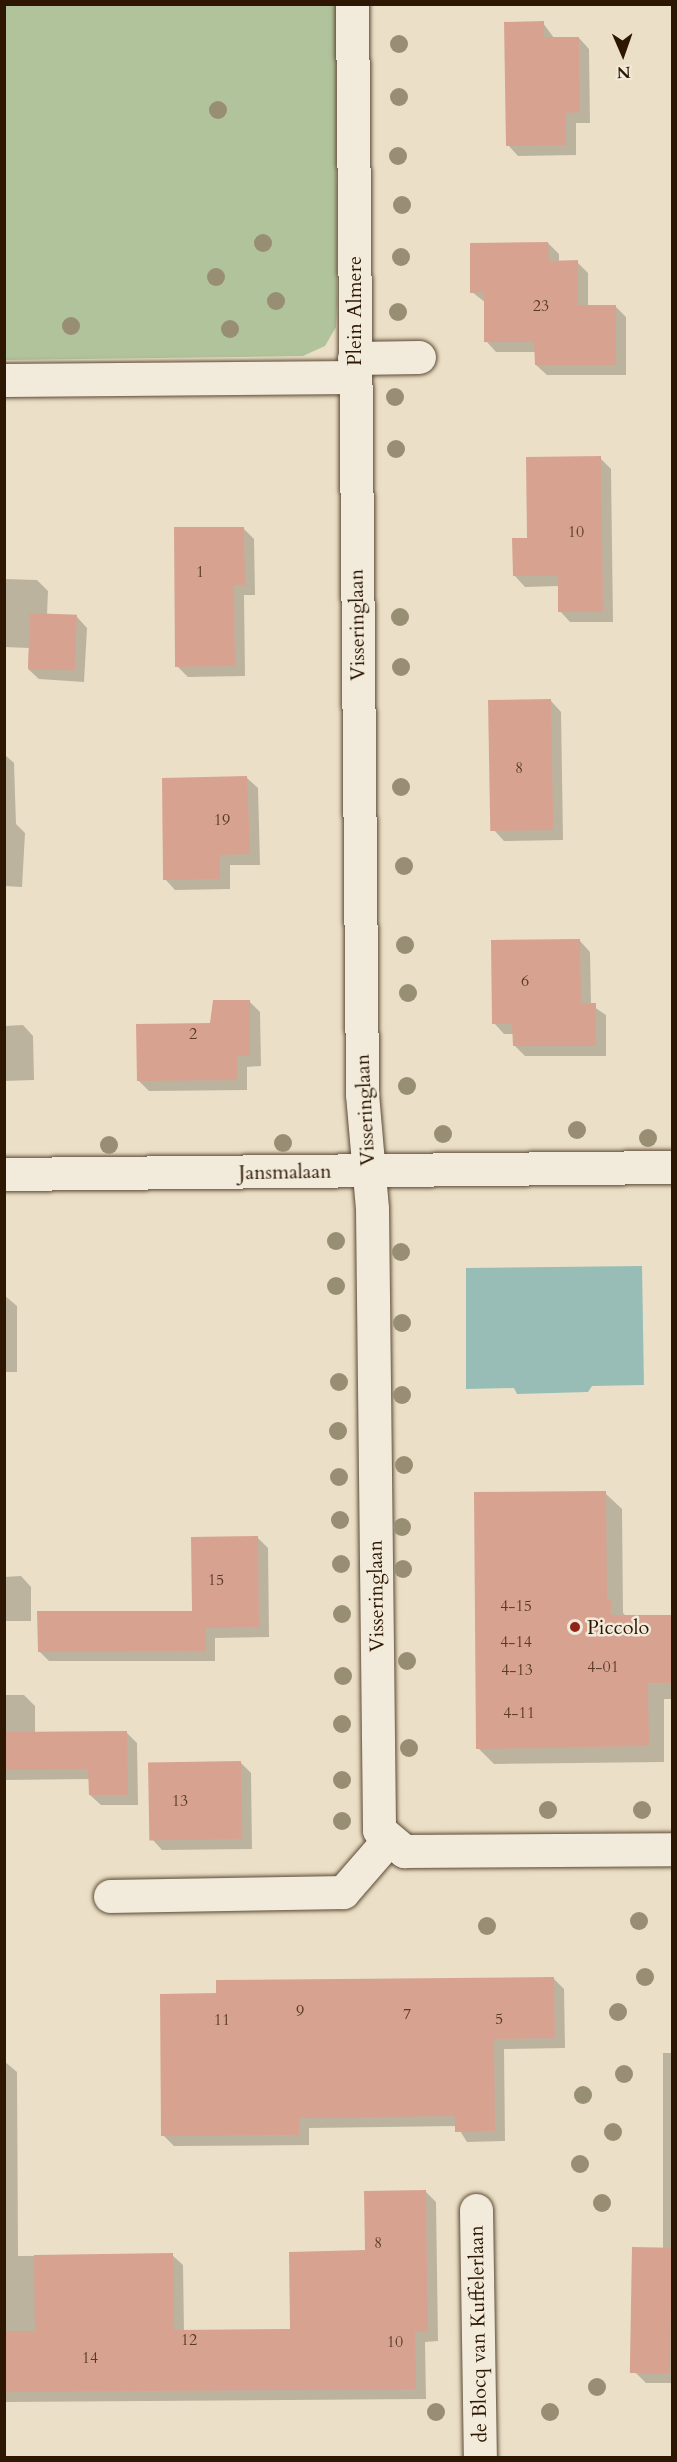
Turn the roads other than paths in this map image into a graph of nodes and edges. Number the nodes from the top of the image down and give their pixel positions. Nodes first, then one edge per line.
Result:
1 (352, 4) edge
2 (419, 357) dead end
3 (354, 367) junction
4 (4, 380) edge
5 (672, 1167) edge
6 (368, 1170) junction
7 (4, 1174) edge
8 (389, 1839) junction
9 (672, 1849) edge
10 (110, 1896) dead end
11 (476, 2210) dead end
12 (480, 2457) edge

1 - 3 street, Plein Almere
2 - 3 street
3 - 4 street, Plein Almere
3 - 6 street, Visseringlaan
5 - 6 street, Jansmalaan
6 - 7 street, Jansmalaan
6 - 8 street, Visseringlaan
8 - 9 street
8 - 10 street
11 - 12 street, de Blocq van Kuffelerlaan

